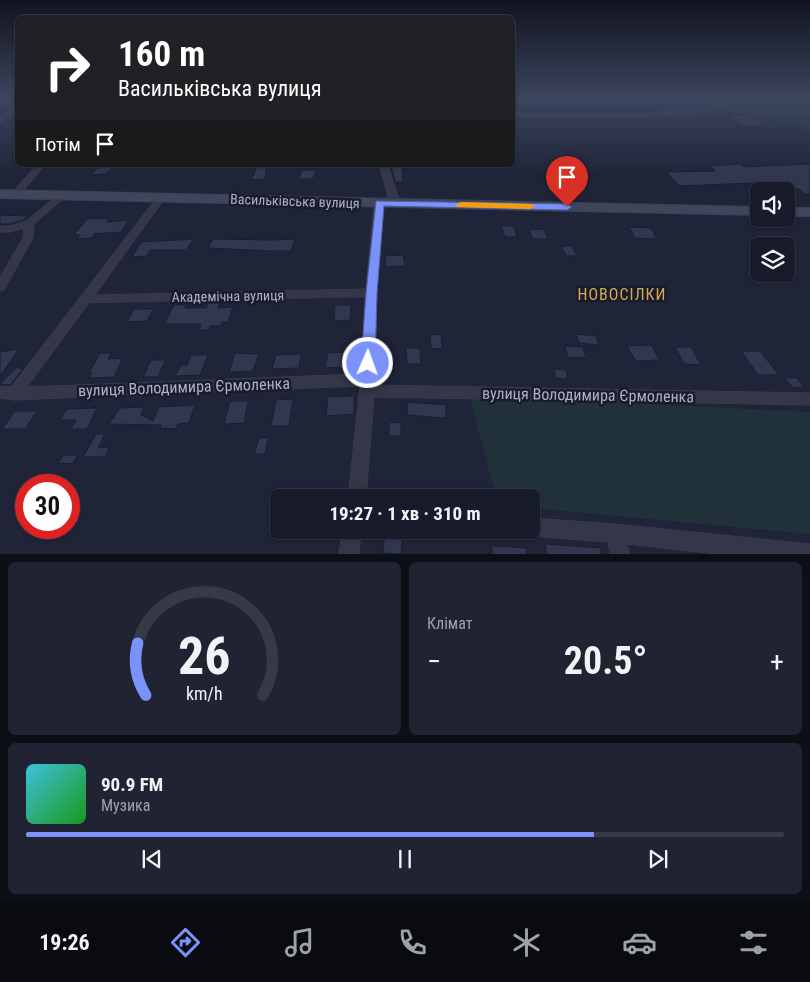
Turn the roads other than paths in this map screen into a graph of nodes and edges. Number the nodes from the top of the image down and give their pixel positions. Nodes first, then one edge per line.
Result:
1 (39, 167) edge
2 (385, 167) edge
3 (0, 194) edge
4 (15, 195) junction
5 (61, 196) junction
6 (161, 198) junction
7 (380, 203) junction
8 (395, 204) junction
9 (750, 211) edge
10 (795, 212) edge
11 (810, 212) edge
12 (29, 223) junction
13 (0, 229) edge
14 (1, 281) edge
15 (372, 293) junction
16 (85, 299) junction
17 (367, 386) junction
18 (7, 393) edge
19 (810, 399) edge
20 (358, 489) edge
21 (540, 528) edge
22 (615, 533) junction
23 (350, 539) edge
24 (348, 554) edge
25 (620, 554) edge
26 (810, 554) edge

1 - 4 street
2 - 8 street
3 - 4 street, Васильківська вулиця
4 - 5 street, Васильківська вулиця
5 - 6 street, Васильківська вулиця
5 - 12 street
6 - 7 street, Васильківська вулиця
6 - 16 street
7 - 8 street, Васильківська вулиця
7 - 15 street
8 - 9 street, Васильківська вулиця
10 - 11 street
12 - 13 lane
12 - 14 street
15 - 16 street, Академічна вулиця
15 - 17 street
16 - 18 street
17 - 18 street, вулиця Володимира Єрмоленка
17 - 19 street, вулиця Володимира Єрмоленка
17 - 20 street
21 - 22 street
22 - 25 street
22 - 26 street
23 - 24 street

